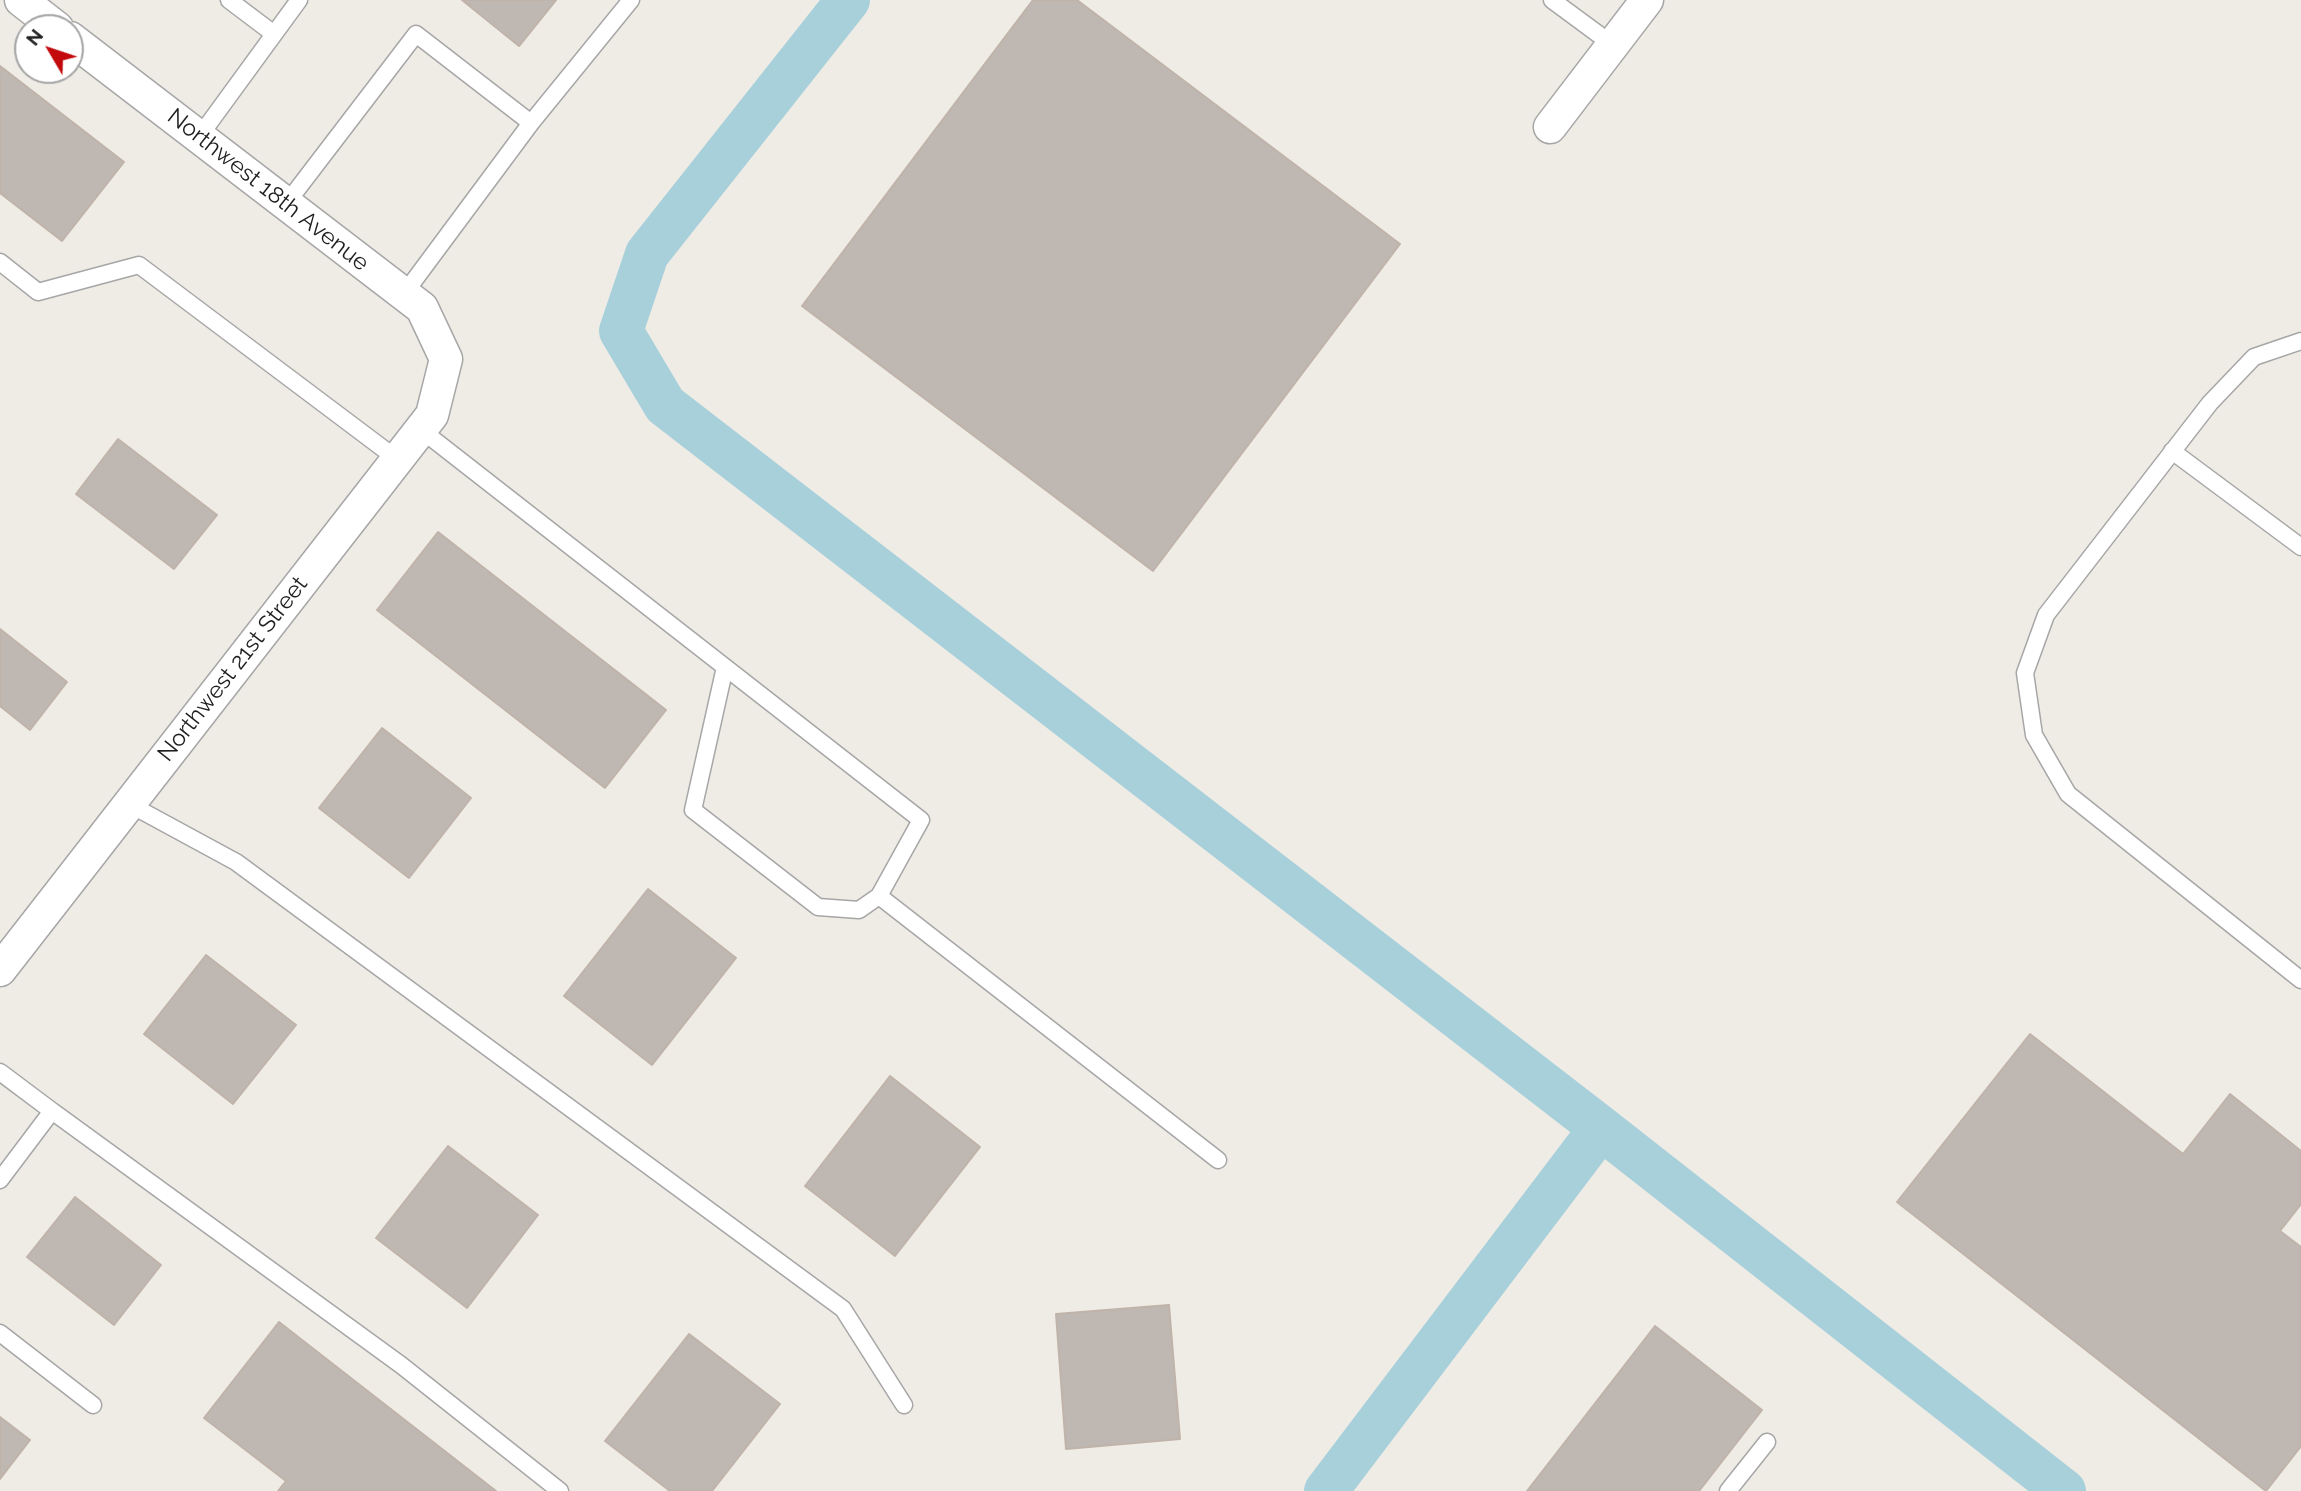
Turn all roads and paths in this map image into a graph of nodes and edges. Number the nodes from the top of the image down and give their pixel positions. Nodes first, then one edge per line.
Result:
1 (21, 0) edge
2 (229, 0) edge
3 (299, 0) edge
4 (631, 0) edge
5 (1552, 0) edge
6 (1647, 0) edge
7 (39, 14) edge
8 (274, 34) junction
9 (1613, 45) junction
10 (84, 49) edge
11 (531, 123) junction
12 (1550, 127) dead end
13 (199, 137) junction
14 (286, 204) junction
15 (0, 262) edge
16 (404, 295) junction
17 (2301, 341) edge
18 (446, 359) joint
19 (420, 429) junction
20 (2172, 451) junction
21 (397, 459) junction
22 (2301, 547) edge
23 (725, 667) junction
24 (129, 804) junction
25 (879, 896) junction
26 (0, 970) edge
27 (2301, 980) edge
28 (0, 1072) edge
29 (52, 1111) junction
30 (1218, 1160) dead end
31 (0, 1180) edge
32 (0, 1333) edge
33 (93, 1405) dead end
34 (904, 1405) dead end
35 (1766, 1442) dead end
36 (560, 1491) edge
37 (1728, 1491) edge

1 - 7 street
2 - 8 lane
3 - 8 lane
4 - 11 lane
5 - 9 lane
6 - 9 street
8 - 13 lane
9 - 12 street
10 - 13 street, Northwest 18th Avenue
11 - 14 lane
11 - 16 lane
13 - 14 street, Northwest 18th Avenue
14 - 16 street, Northwest 18th Avenue
15 - 21 lane
16 - 18 street, Northwest 18th Avenue
17 - 20 lane
18 - 19 street, Northwest 21st Street
19 - 21 street, Northwest 21st Street
19 - 23 lane
20 - 22 lane
20 - 27 lane
21 - 24 street, Northwest 21st Street
23 - 25 lane
23 - 25 lane
24 - 26 street, Northwest 21st Street
24 - 34 lane
25 - 30 lane
28 - 29 lane
29 - 31 lane
29 - 36 lane
32 - 33 lane
35 - 37 lane

